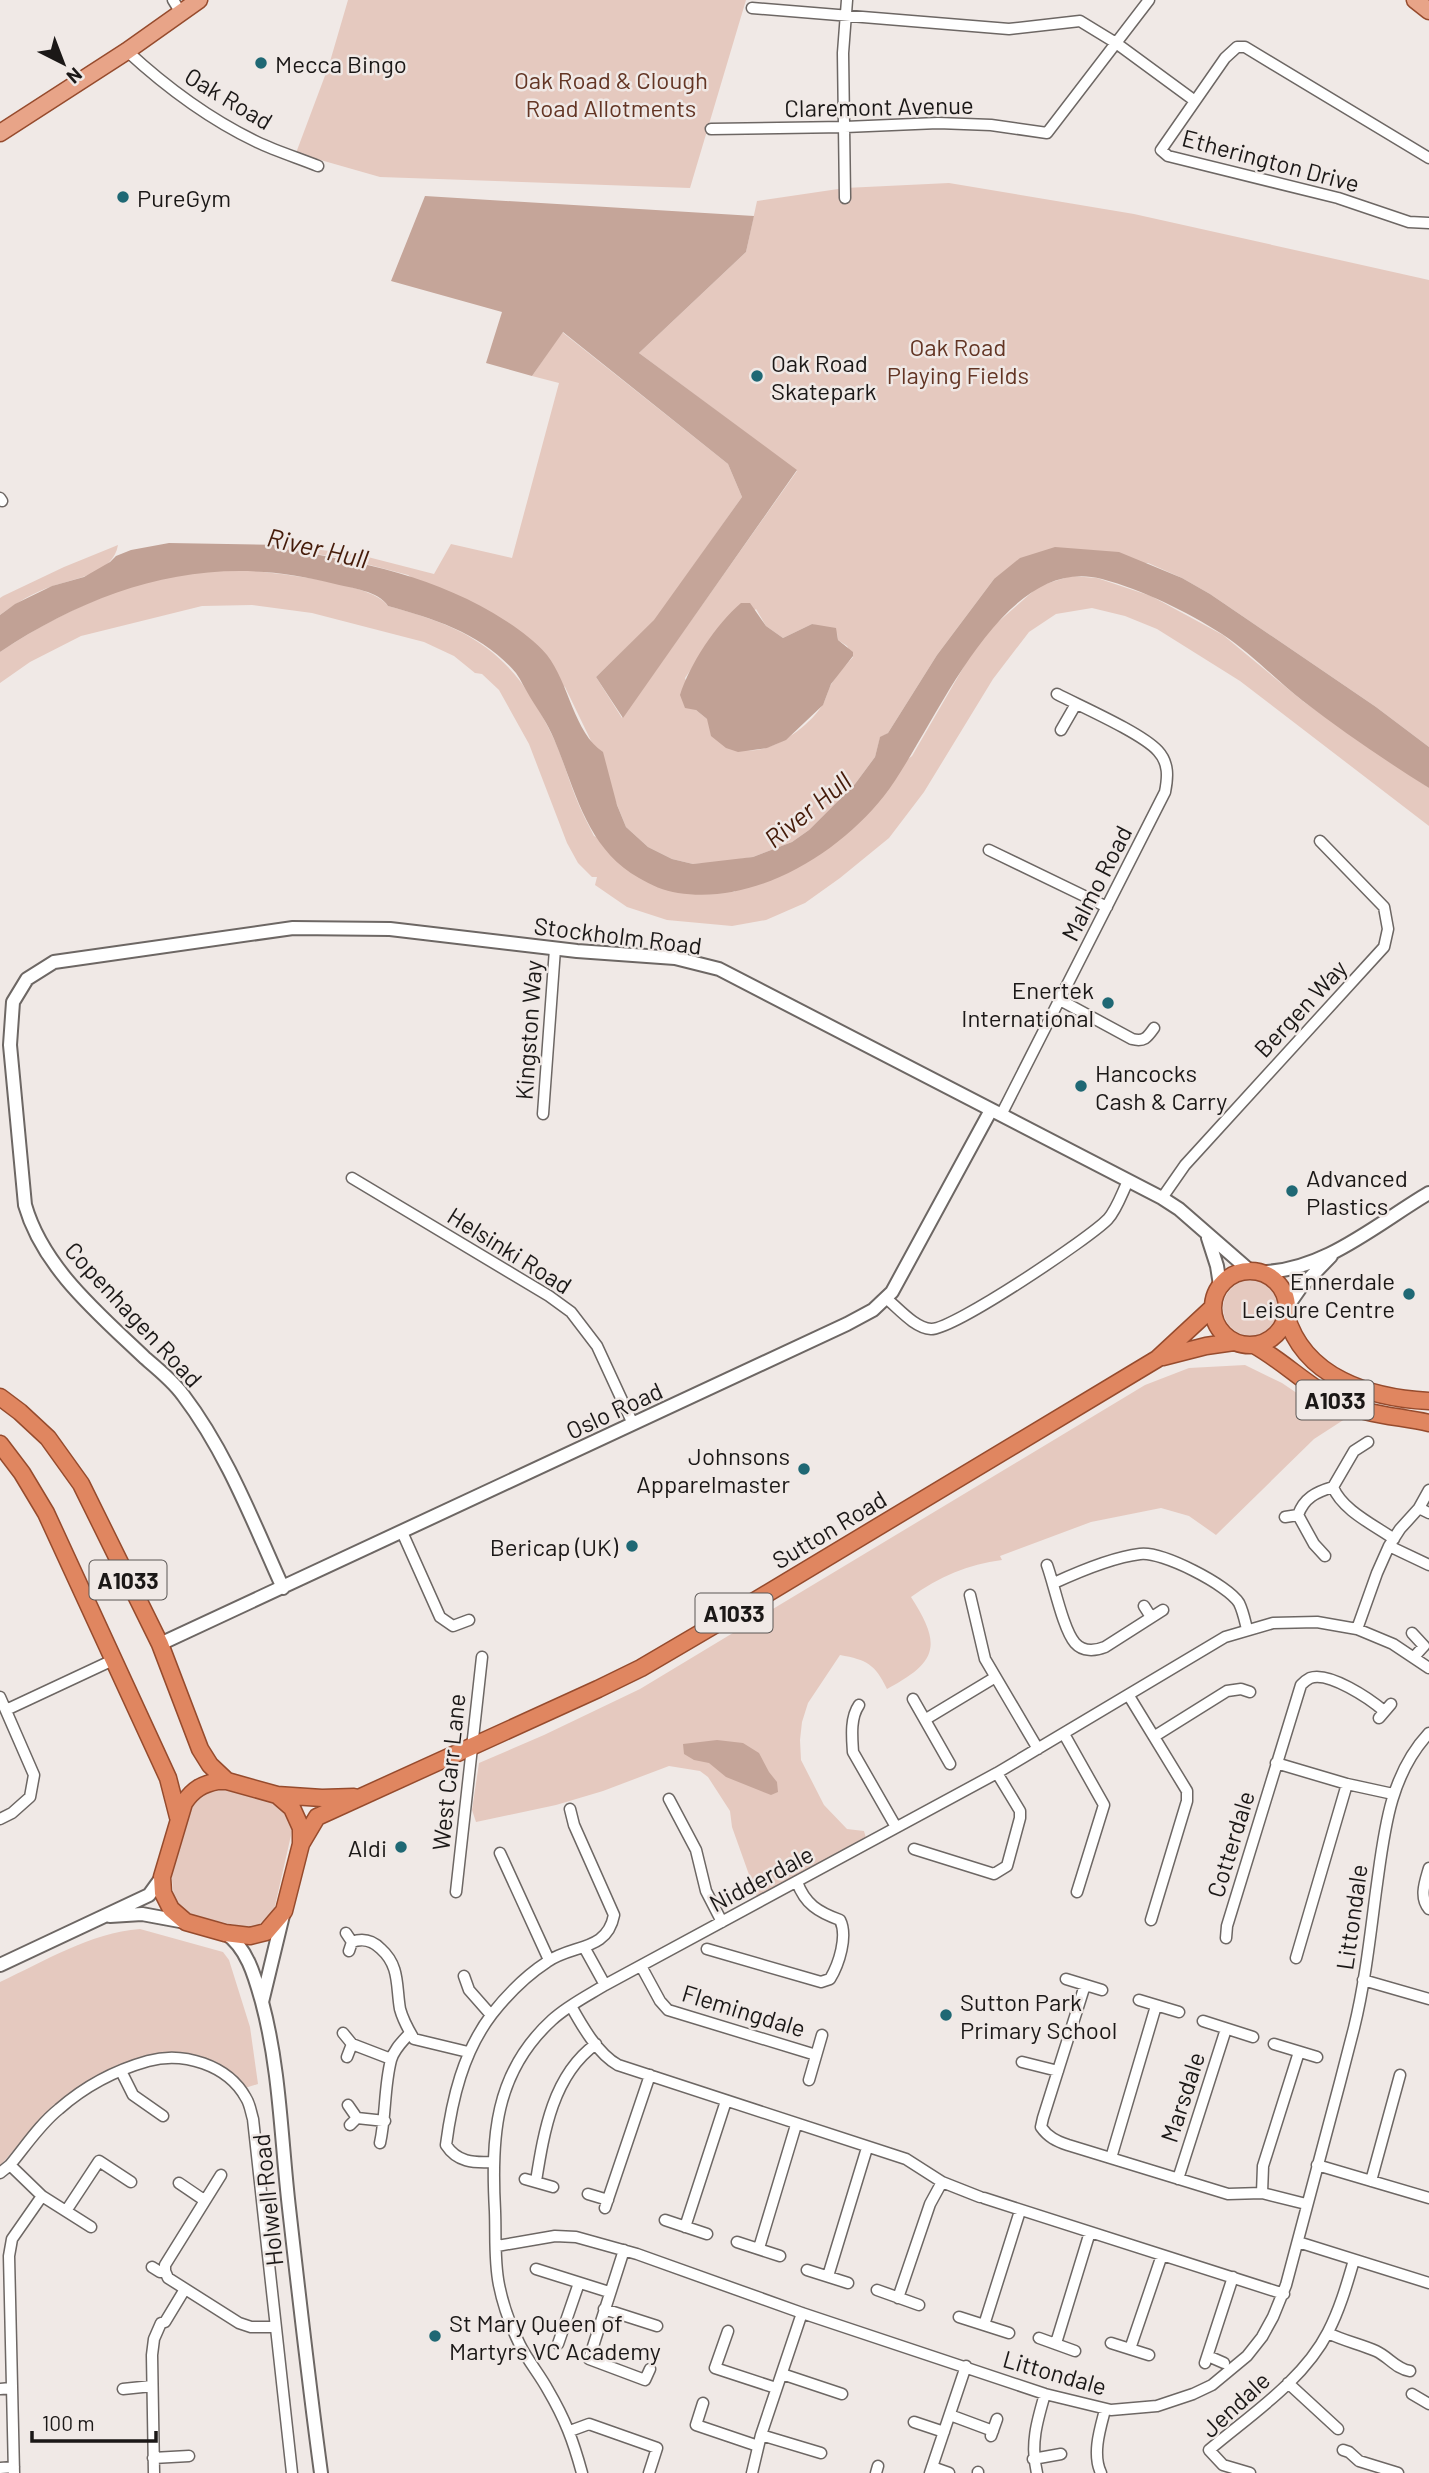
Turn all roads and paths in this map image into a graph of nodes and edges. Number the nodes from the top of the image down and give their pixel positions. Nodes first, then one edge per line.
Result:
1 (199, 0) edge
2 (847, 0) edge
3 (1149, 0) edge
4 (1415, 0) edge
5 (177, 6) edge
6 (752, 8) dead end
7 (1429, 11) edge
8 (846, 14) junction
9 (1116, 43) junction
10 (127, 51) junction
11 (1195, 101) junction
12 (845, 127) junction
13 (711, 130) dead end
14 (0, 133) edge
15 (1429, 158) edge
16 (318, 166) dead end
17 (845, 198) dead end
18 (1429, 223) edge
19 (1057, 694) dead end
20 (1076, 704) junction
21 (1061, 730) dead end
22 (1320, 841) dead end
23 (989, 850) dead end
24 (1107, 907) junction
25 (555, 949) junction
26 (1060, 1000) junction
27 (1154, 1028) dead end
28 (7, 1095) edge
29 (996, 1113) junction
30 (543, 1114) dead end
31 (352, 1178) dead end
32 (1128, 1181) junction
33 (1429, 1193) edge
34 (1162, 1198) junction
35 (1206, 1234) junction
36 (1334, 1253) junction
37 (1255, 1271) junction
38 (1220, 1285) junction
39 (887, 1299) junction
40 (1212, 1308) junction
41 (1287, 1311) junction
42 (1234, 1342) junction
43 (1255, 1345) junction
44 (1157, 1359) junction
45 (0, 1398) edge
46 (1429, 1401) edge
47 (1429, 1423) edge
48 (633, 1424) junction
49 (1368, 1442) dead end
50 (0, 1444) edge
51 (1333, 1487) junction
52 (1429, 1490) edge
53 (1424, 1511) edge
54 (1298, 1515) junction
55 (1285, 1517) dead end
56 (402, 1532) junction
57 (1392, 1543) junction
58 (1325, 1556) dead end
59 (1047, 1565) dead end
60 (1429, 1566) edge
61 (1054, 1583) junction
62 (283, 1588) junction
63 (968, 1601) dead end
64 (1144, 1606) dead end
65 (1163, 1610) dead end
66 (1151, 1617) junction
67 (469, 1620) dead end
68 (1247, 1629) junction
69 (1357, 1629) junction
70 (1412, 1633) dead end
71 (160, 1644) junction
72 (482, 1657) dead end
73 (1414, 1657) junction
74 (113, 1660) junction
75 (1429, 1668) edge
76 (994, 1678) junction
77 (1250, 1692) dead end
78 (1129, 1696) junction
79 (0, 1697) edge
80 (913, 1699) dead end
81 (854, 1709) dead end
82 (6, 1710) junction
83 (1385, 1711) dead end
84 (926, 1719) junction
85 (1429, 1733) edge
86 (1064, 1734) junction
87 (1155, 1736) junction
88 (1425, 1745) edge
89 (473, 1747) junction
90 (1038, 1749) junction
91 (1276, 1763) junction
92 (950, 1764) dead end
93 (997, 1773) junction
94 (227, 1781) junction
95 (1347, 1784) junction
96 (1393, 1794) junction
97 (277, 1795) junction
98 (366, 1796) junction
99 (669, 1806) dead end
100 (570, 1809) dead end
101 (178, 1817) junction
102 (0, 1818) edge
103 (897, 1827) junction
104 (302, 1844) junction
105 (914, 1849) dead end
106 (500, 1853) dead end
107 (1429, 1868) edge
108 (162, 1877) junction
109 (797, 1882) junction
110 (456, 1892) dead end
111 (1077, 1892) dead end
112 (1429, 1909) edge
113 (284, 1911) junction
114 (100, 1916) junction
115 (1151, 1920) dead end
116 (186, 1922) junction
117 (722, 1922) junction
118 (225, 1933) junction
119 (1226, 1938) dead end
120 (349, 1942) dead end
121 (584, 1947) junction
122 (707, 1949) dead end
123 (1296, 1958) dead end
124 (549, 1960) junction
125 (0, 1965) edge
126 (641, 1966) junction
127 (464, 1976) dead end
128 (1066, 1979) dead end
129 (1363, 1980) junction
130 (605, 1985) junction
131 (1085, 1985) junction
132 (1102, 1990) dead end
133 (1429, 1999) edge
134 (1139, 2000) dead end
135 (262, 2002) junction
136 (571, 2006) junction
137 (1156, 2006) junction
138 (1179, 2012) dead end
139 (491, 2015) junction
140 (1203, 2021) dead end
141 (1226, 2029) junction
142 (343, 2033) dead end
143 (410, 2033) junction
144 (822, 2035) dead end
145 (1252, 2037) dead end
146 (352, 2044) junction
147 (596, 2044) junction
148 (1273, 2044) dead end
149 (468, 2052) junction
150 (1299, 2052) junction
151 (817, 2055) junction
152 (347, 2057) dead end
153 (1317, 2057) dead end
154 (391, 2059) junction
155 (1022, 2062) dead end
156 (121, 2071) junction
157 (1058, 2071) junction
158 (650, 2075) junction
159 (1400, 2076) dead end
160 (809, 2080) dead end
161 (726, 2101) junction
162 (348, 2105) dead end
163 (163, 2116) dead end
164 (385, 2121) junction
165 (796, 2125) junction
166 (380, 2143) dead end
167 (867, 2148) junction
168 (1111, 2158) junction
169 (492, 2162) junction
170 (9, 2165) junction
171 (1317, 2165) junction
172 (0, 2173) edge
173 (221, 2175) dead end
174 (1178, 2179) junction
175 (1370, 2181) junction
176 (131, 2182) dead end
177 (942, 2182) junction
178 (179, 2183) dead end
179 (553, 2187) dead end
180 (1262, 2193) junction
181 (588, 2194) dead end
182 (42, 2196) junction
183 (1429, 2199) edge
184 (204, 2200) junction
185 (1307, 2204) junction
186 (66, 2211) junction
187 (1020, 2211) junction
188 (666, 2220) dead end
189 (91, 2227) dead end
190 (685, 2227) junction
191 (1090, 2232) junction
192 (707, 2234) dead end
193 (737, 2242) dead end
194 (1298, 2242) junction
195 (497, 2246) junction
196 (759, 2248) junction
197 (624, 2250) junction
198 (1162, 2255) junction
199 (780, 2256) dead end
200 (1354, 2260) junction
201 (152, 2267) dead end
202 (541, 2268) dead end
203 (807, 2270) dead end
204 (165, 2271) junction
205 (828, 2276) junction
206 (1233, 2277) junction
207 (579, 2283) junction
208 (848, 2283) dead end
209 (1429, 2283) edge
210 (186, 2289) junction
211 (877, 2290) dead end
212 (609, 2292) junction
213 (1283, 2294) junction
214 (898, 2298) junction
215 (919, 2305) dead end
216 (604, 2309) junction
217 (802, 2313) junction
218 (959, 2317) dead end
219 (984, 2325) junction
220 (657, 2326) dead end
221 (275, 2327) junction
222 (728, 2331) dead end
223 (1009, 2333) dead end
224 (1328, 2333) junction
225 (1039, 2338) dead end
226 (1056, 2343) junction
227 (1111, 2343) dead end
228 (558, 2344) dead end
229 (1130, 2349) junction
230 (1074, 2350) dead end
231 (1149, 2355) dead end
232 (1224, 2363) dead end
233 (966, 2366) junction
234 (650, 2369) dead end
235 (1410, 2371) dead end
236 (782, 2374) junction
237 (1288, 2383) junction
238 (152, 2386) junction
239 (6, 2388) edge
240 (776, 2388) junction
241 (123, 2389) dead end
242 (842, 2394) dead end
243 (1045, 2394) junction
244 (1412, 2394) dead end
245 (703, 2403) dead end
246 (1429, 2404) edge
247 (1105, 2410) junction
248 (950, 2415) junction
249 (997, 2419) dead end
250 (913, 2423) dead end
251 (1338, 2430) dead end
252 (570, 2431) junction
253 (944, 2432) junction
254 (761, 2435) junction
255 (758, 2446) junction
256 (1343, 2450) dead end
257 (821, 2453) dead end
258 (1062, 2454) dead end
259 (189, 2456) dead end
260 (153, 2458) junction
261 (1033, 2459) junction
262 (0, 2468) edge
263 (14, 2470) edge
264 (931, 2470) edge
265 (154, 2473) edge
266 (292, 2473) edge
267 (321, 2473) edge
268 (582, 2473) edge
269 (649, 2473) edge
270 (752, 2473) edge
271 (949, 2473) edge
272 (1037, 2473) edge
273 (1101, 2473) edge
274 (1250, 2473) edge
275 (1398, 2473) edge

1 - 5 main road
2 - 8 street
3 - 9 street
4 - 7 main road
5 - 10 main road
6 - 8 street
8 - 9 street
8 - 12 street
9 - 11 street
9 - 12 street, Claremont Avenue
10 - 14 main road
10 - 16 street, Oak Road
11 - 15 street
11 - 18 street, Etherington Drive
12 - 13 street, Claremont Avenue
12 - 17 street
19 - 20 street, Malmo Road
20 - 21 street
20 - 24 street, Malmo Road
22 - 34 street, Bergen Way
23 - 24 street
24 - 26 street, Malmo Road
25 - 28 street, Stockholm Road
25 - 29 street, Stockholm Road
25 - 30 street, Kingston Way
26 - 27 street
26 - 29 street, Malmo Road
28 - 62 street, Copenhagen Road
29 - 32 street, Stockholm Road
29 - 39 street, Oslo Road
31 - 48 street, Helsinki Road
32 - 34 street, Stockholm Road
32 - 39 street
33 - 36 street
34 - 35 street, Stockholm Road
35 - 37 street, Stockholm Road
35 - 38 street
36 - 37 street
36 - 41 street
37 - 38 highway
37 - 41 highway
38 - 40 highway
39 - 48 street, Oslo Road
40 - 42 highway
40 - 44 highway, A1033
41 - 43 highway
41 - 46 highway, A1033
42 - 43 highway
42 - 44 highway, A1033
43 - 47 highway, A1033
44 - 89 highway, Sutton Road / A1033
45 - 71 highway, A1033
48 - 56 street, Oslo Road
49 - 51 street
50 - 74 highway, A1033
51 - 54 street
51 - 57 street
52 - 53 street
53 - 57 street
54 - 55 street
54 - 58 street
56 - 62 street, Oslo Road
56 - 67 street
57 - 60 street
57 - 69 street
59 - 61 street
61 - 66 street
61 - 68 street
62 - 71 street, Oslo Road
63 - 76 street
64 - 66 street
65 - 66 street
68 - 69 street, Nidderdale
68 - 78 street, Nidderdale
69 - 73 street, Nidderdale
70 - 73 street
71 - 94 highway, A1033
72 - 89 street, West Carr Lane
73 - 75 street, Nidderdale
74 - 82 street
74 - 101 highway, A1033
76 - 84 street
76 - 90 street
77 - 87 street
78 - 86 street, Nidderdale
78 - 87 street
79 - 82 street
80 - 84 street
81 - 103 street
82 - 102 street
83 - 91 street, Cotterdale
84 - 92 street
85 - 88 street, Littondale
86 - 90 street, Nidderdale
86 - 111 street
87 - 115 street
88 - 96 street, Littondale
89 - 98 highway, Sutton Road / A1033
89 - 110 street, West Carr Lane
90 - 93 street, Nidderdale
91 - 95 street
91 - 119 street, Cotterdale
93 - 103 street, Nidderdale
93 - 105 street
94 - 97 highway
94 - 101 highway
95 - 96 street
95 - 123 street
96 - 129 street, Littondale
97 - 98 highway, A1033
97 - 104 highway
98 - 104 highway, A1033
99 - 117 street
100 - 121 street
101 - 108 highway
103 - 109 street, Nidderdale
104 - 113 highway
106 - 124 street
107 - 112 street
108 - 114 street
108 - 116 highway
109 - 117 street, Nidderdale
109 - 122 street
113 - 118 highway
113 - 135 street
114 - 116 street
114 - 125 street
116 - 118 highway
117 - 126 street, Nidderdale
118 - 135 street, Holwell Road
120 - 143 street
121 - 124 street
121 - 130 street
124 - 139 street
126 - 130 street, Nidderdale
126 - 151 street, Flemingdale
127 - 139 street
128 - 131 street
129 - 133 street
129 - 171 street, Littondale
130 - 136 street, Nidderdale
131 - 132 street
131 - 157 street, Marsdale
134 - 137 street, Marsdale
135 - 267 street, Holwell Road
136 - 147 street
136 - 169 street, Nidderdale
137 - 138 street, Marsdale
137 - 168 street, Marsdale
139 - 149 street
140 - 141 street, Marsdale
141 - 145 street, Marsdale
141 - 174 street, Marsdale
142 - 146 street
143 - 149 street
143 - 154 street
144 - 151 street, Flemingdale
146 - 152 street
146 - 154 street
147 - 158 street
147 - 179 street
148 - 150 street
149 - 169 street
150 - 153 street
150 - 180 street
151 - 160 street, Flemingdale
154 - 164 street
155 - 157 street
156 - 163 street
156 - 170 street
156 - 221 street
157 - 168 street, Marsdale
158 - 161 street
158 - 181 street
159 - 175 street
161 - 165 street
161 - 190 street
162 - 164 street
164 - 166 street
165 - 167 street
165 - 196 street
167 - 177 street
167 - 205 street
168 - 174 street, Marsdale
169 - 195 street, Nidderdale
170 - 172 street
170 - 182 street
171 - 175 street
171 - 185 street, Littondale
173 - 184 street
174 - 180 street, Marsdale
175 - 183 street
176 - 186 street
177 - 187 street
177 - 214 street
178 - 184 street
180 - 185 street, Marsdale
182 - 186 street
182 - 239 street
184 - 204 street
185 - 194 street, Littondale
186 - 189 street
187 - 191 street
187 - 219 street
188 - 190 street
190 - 192 street
191 - 198 street
191 - 226 street
193 - 196 street
194 - 200 street
194 - 213 street, Littondale
195 - 197 street, Littondale
195 - 252 street, Nidderdale
196 - 199 street
197 - 212 street
197 - 217 street, Littondale
198 - 206 street
198 - 229 street
200 - 209 street
200 - 224 street, Jendale
201 - 204 street
202 - 207 street
203 - 205 street
204 - 210 street
205 - 208 street
206 - 213 street
206 - 232 street
207 - 212 street
207 - 228 street
210 - 221 street
210 - 238 street
211 - 214 street
212 - 216 street
213 - 247 street, Littondale
214 - 215 street
216 - 220 street
216 - 234 street
217 - 233 street, Littondale
217 - 236 street
218 - 219 street
219 - 223 street
221 - 266 street
222 - 240 street
224 - 235 street
224 - 237 street, Jendale
225 - 226 street
226 - 230 street
227 - 229 street
229 - 231 street
233 - 243 street, Littondale
233 - 248 street
236 - 240 street
236 - 242 street
237 - 251 street, Jendale
237 - 274 street, Jendale
238 - 241 street
238 - 260 street
239 - 263 street
240 - 254 street
243 - 247 street, Littondale
243 - 261 street
244 - 246 street
245 - 255 street
247 - 273 street
248 - 249 street
248 - 253 street
250 - 253 street
252 - 268 street, Nidderdale
252 - 269 street
253 - 264 street
254 - 255 street
254 - 257 street
255 - 270 street
256 - 275 street
258 - 261 street
259 - 260 street
260 - 265 street
261 - 272 street
262 - 263 street
264 - 271 street

